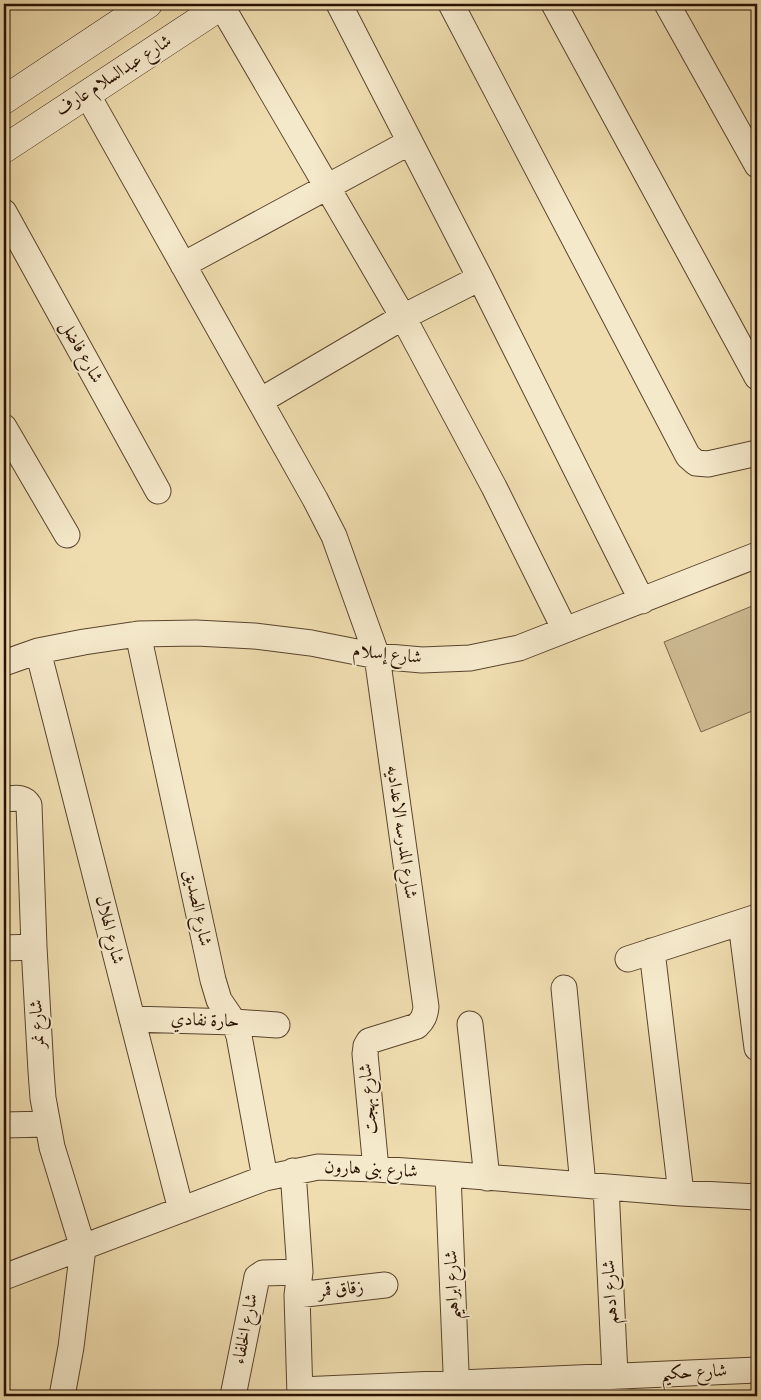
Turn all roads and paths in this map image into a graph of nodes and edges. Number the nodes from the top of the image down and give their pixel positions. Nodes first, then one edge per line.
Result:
1 (222, 4) edge
2 (339, 4) edge
3 (450, 4) edge
4 (554, 4) edge
5 (667, 4) edge
6 (138, 6) edge
7 (87, 94) junction
8 (4, 100) edge
9 (410, 142) junction
10 (4, 149) edge
11 (757, 165) edge
12 (327, 187) junction
13 (4, 212) edge
14 (183, 265) junction
15 (480, 278) junction
16 (402, 317) junction
17 (757, 377) edge
18 (260, 401) junction
19 (4, 427) edge
20 (757, 453) edge
21 (158, 491) dead end
22 (67, 535) dead end
23 (757, 555) edge
24 (642, 601) junction
25 (565, 630) junction
26 (138, 634) junction
27 (38, 651) junction
28 (377, 656) junction
29 (4, 663) edge
30 (12, 799) edge
31 (749, 920) edge
32 (34, 947) junction
33 (4, 948) edge
34 (652, 951) junction
35 (628, 959) dead end
36 (564, 988) dead end
37 (426, 1007) joint
38 (132, 1018) junction
39 (234, 1022) junction
40 (470, 1024) dead end
41 (277, 1025) dead end
42 (757, 1048) edge
43 (47, 1124) junction
44 (4, 1125) edge
45 (376, 1169) junction
46 (293, 1172) junction
47 (448, 1174) junction
48 (265, 1178) junction
49 (487, 1178) junction
50 (594, 1186) junction
51 (681, 1193) junction
52 (757, 1197) edge
53 (180, 1210) junction
54 (82, 1248) junction
55 (4, 1277) edge
56 (298, 1283) junction
57 (385, 1285) dead end
58 (757, 1370) edge
59 (615, 1386) edge
60 (457, 1390) edge
61 (300, 1393) edge
62 (62, 1396) edge
63 (233, 1396) edge

1 - 7 main road, شارع عبدالسلام عارف
1 - 12 street
2 - 9 street
3 - 20 street
4 - 17 street
5 - 11 street
6 - 8 main road
7 - 10 main road, شارع عبدالسلام عارف
7 - 14 street, شارع المدرسه الاعداديه
9 - 12 street
9 - 15 street
12 - 14 street
12 - 16 street
13 - 21 street, شارع فاضل
14 - 18 street, شارع المدرسه الاعداديه
15 - 16 street
15 - 24 street
16 - 18 street
16 - 25 street
18 - 28 street, شارع المدرسه الاعداديه
19 - 22 street
23 - 24 street, شارع إسلام
24 - 25 street, شارع إسلام
25 - 28 street, شارع إسلام
26 - 27 street, شارع إسلام
26 - 28 street, شارع إسلام
26 - 39 street, شارع الصديق
27 - 29 street, شارع إسلام
27 - 38 street, شارع الهلال
28 - 37 street, شارع المدرسه الاعداديه
30 - 32 street, شارع نمر
31 - 34 street
31 - 42 street
32 - 33 street
32 - 43 street, شارع نمر
34 - 35 street
34 - 51 street
36 - 50 street, شارع ادهم
37 - 45 street, شارع بهجت
38 - 39 street, حارة نفادي
38 - 53 street, شارع الهلال
39 - 41 street, حارة نفادي
39 - 48 street, شارع الصديق
40 - 49 street
43 - 44 street
43 - 54 street, شارع نمر
45 - 46 street, شارع بنى هارون
45 - 47 street, شارع بنى هارون
46 - 48 street, شارع بنى هارون
46 - 56 street
47 - 49 street, شارع بنى هارون
47 - 60 street, شارع ابراهيم
48 - 53 street, شارع بنى هارون
49 - 50 street, شارع بنى هارون
50 - 51 street, شارع بنى هارون
50 - 59 street, شارع ادهم
51 - 52 street, شارع بنى هارون
53 - 54 street, شارع بنى هارون
54 - 55 street, شارع بنى هارون
54 - 62 street
56 - 57 street, زقاق قمر
56 - 61 street
56 - 63 street, شارع الخلفاء
58 - 59 street, شارع حكيم
59 - 60 street, شارع حكيم
60 - 61 street, شارع حكيم

